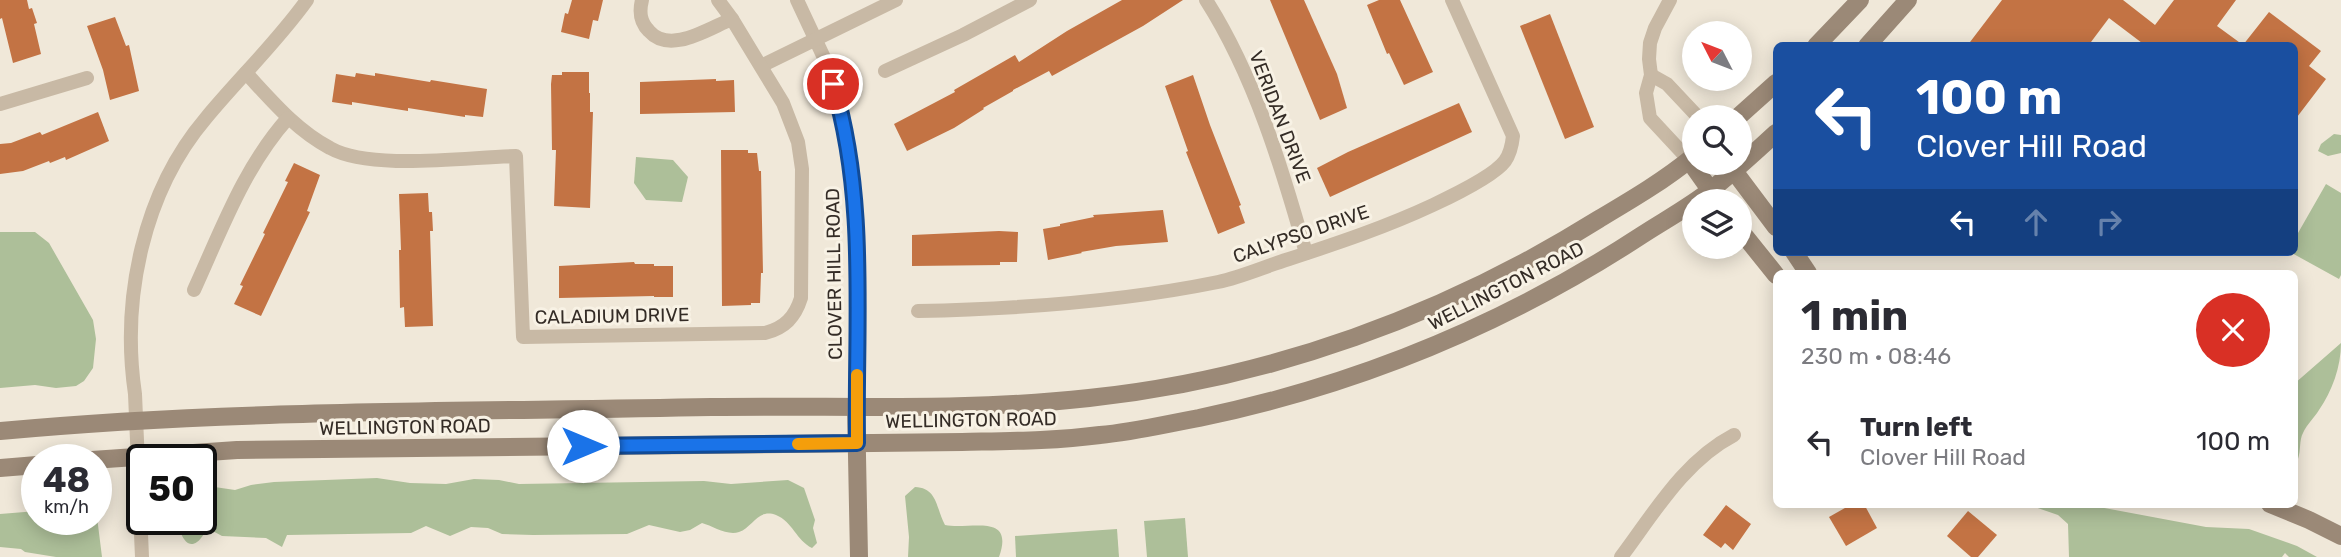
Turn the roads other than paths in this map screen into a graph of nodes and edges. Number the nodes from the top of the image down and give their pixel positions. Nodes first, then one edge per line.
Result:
1 (307, 0) edge
2 (642, 0) edge
3 (718, 0) edge
4 (797, 0) edge
5 (896, 0) edge
6 (1030, 0) edge
7 (1206, 0) edge
8 (1452, 0) edge
9 (1670, 0) edge
10 (1860, 0) edge
11 (1908, 0) edge
12 (732, 19) junction
13 (817, 40) junction
14 (1820, 42) edge
15 (1871, 42) edge
16 (761, 66) junction
17 (885, 71) dead end
18 (246, 73) junction
19 (1651, 75) junction
20 (87, 78) dead end
21 (1773, 86) edge
22 (0, 104) edge
23 (1687, 105) edge
24 (1751, 105) edge
25 (288, 118) junction
26 (1773, 135) edge
27 (1682, 149) edge
28 (1752, 151) edge
29 (1682, 164) edge
30 (1738, 175) edge
31 (1682, 215) edge
32 (1773, 223) edge
33 (1752, 245) edge
34 (1306, 253) junction
35 (1773, 271) edge
36 (194, 290) dead end
37 (918, 311) dead end
38 (856, 405) junction
39 (136, 428) junction
40 (0, 431) edge
41 (1734, 435) dead end
42 (857, 443) junction
43 (137, 444) edge
44 (217, 451) edge
45 (21, 466) edge
46 (0, 468) edge
47 (2280, 508) edge
48 (141, 535) edge
49 (2341, 536) edge
50 (142, 557) edge
51 (859, 557) edge
52 (1620, 557) edge

1 - 18 street
2 - 12 street
3 - 12 street, CALADIUM DRIVE
4 - 13 street, CLOVER HILL ROAD
5 - 13 street
6 - 17 street
7 - 34 street, VERIDAN DRIVE
8 - 34 street, CALYPSO DRIVE
9 - 19 street
10 - 14 main road
11 - 15 main road
12 - 16 street, CALADIUM DRIVE
13 - 16 street
13 - 38 street, CLOVER HILL ROAD
16 - 25 street, CALADIUM DRIVE
18 - 25 street, CALADIUM DRIVE
18 - 39 street
19 - 23 street
19 - 27 street
20 - 22 street
21 - 24 main road
25 - 36 street
26 - 28 main road, WELLINGTON ROAD
29 - 38 main road, WELLINGTON ROAD
30 - 32 main road
31 - 42 main road, WELLINGTON ROAD
33 - 35 main road
34 - 37 street, CALYPSO DRIVE
38 - 39 main road, WELLINGTON ROAD
38 - 42 main road, CLOVER HILL ROAD
39 - 40 main road, WELLINGTON ROAD
39 - 43 street
41 - 52 street
42 - 44 main road, WELLINGTON ROAD
42 - 51 main road, CLOVER HILL ROAD
45 - 46 main road
47 - 49 main road
48 - 50 street

